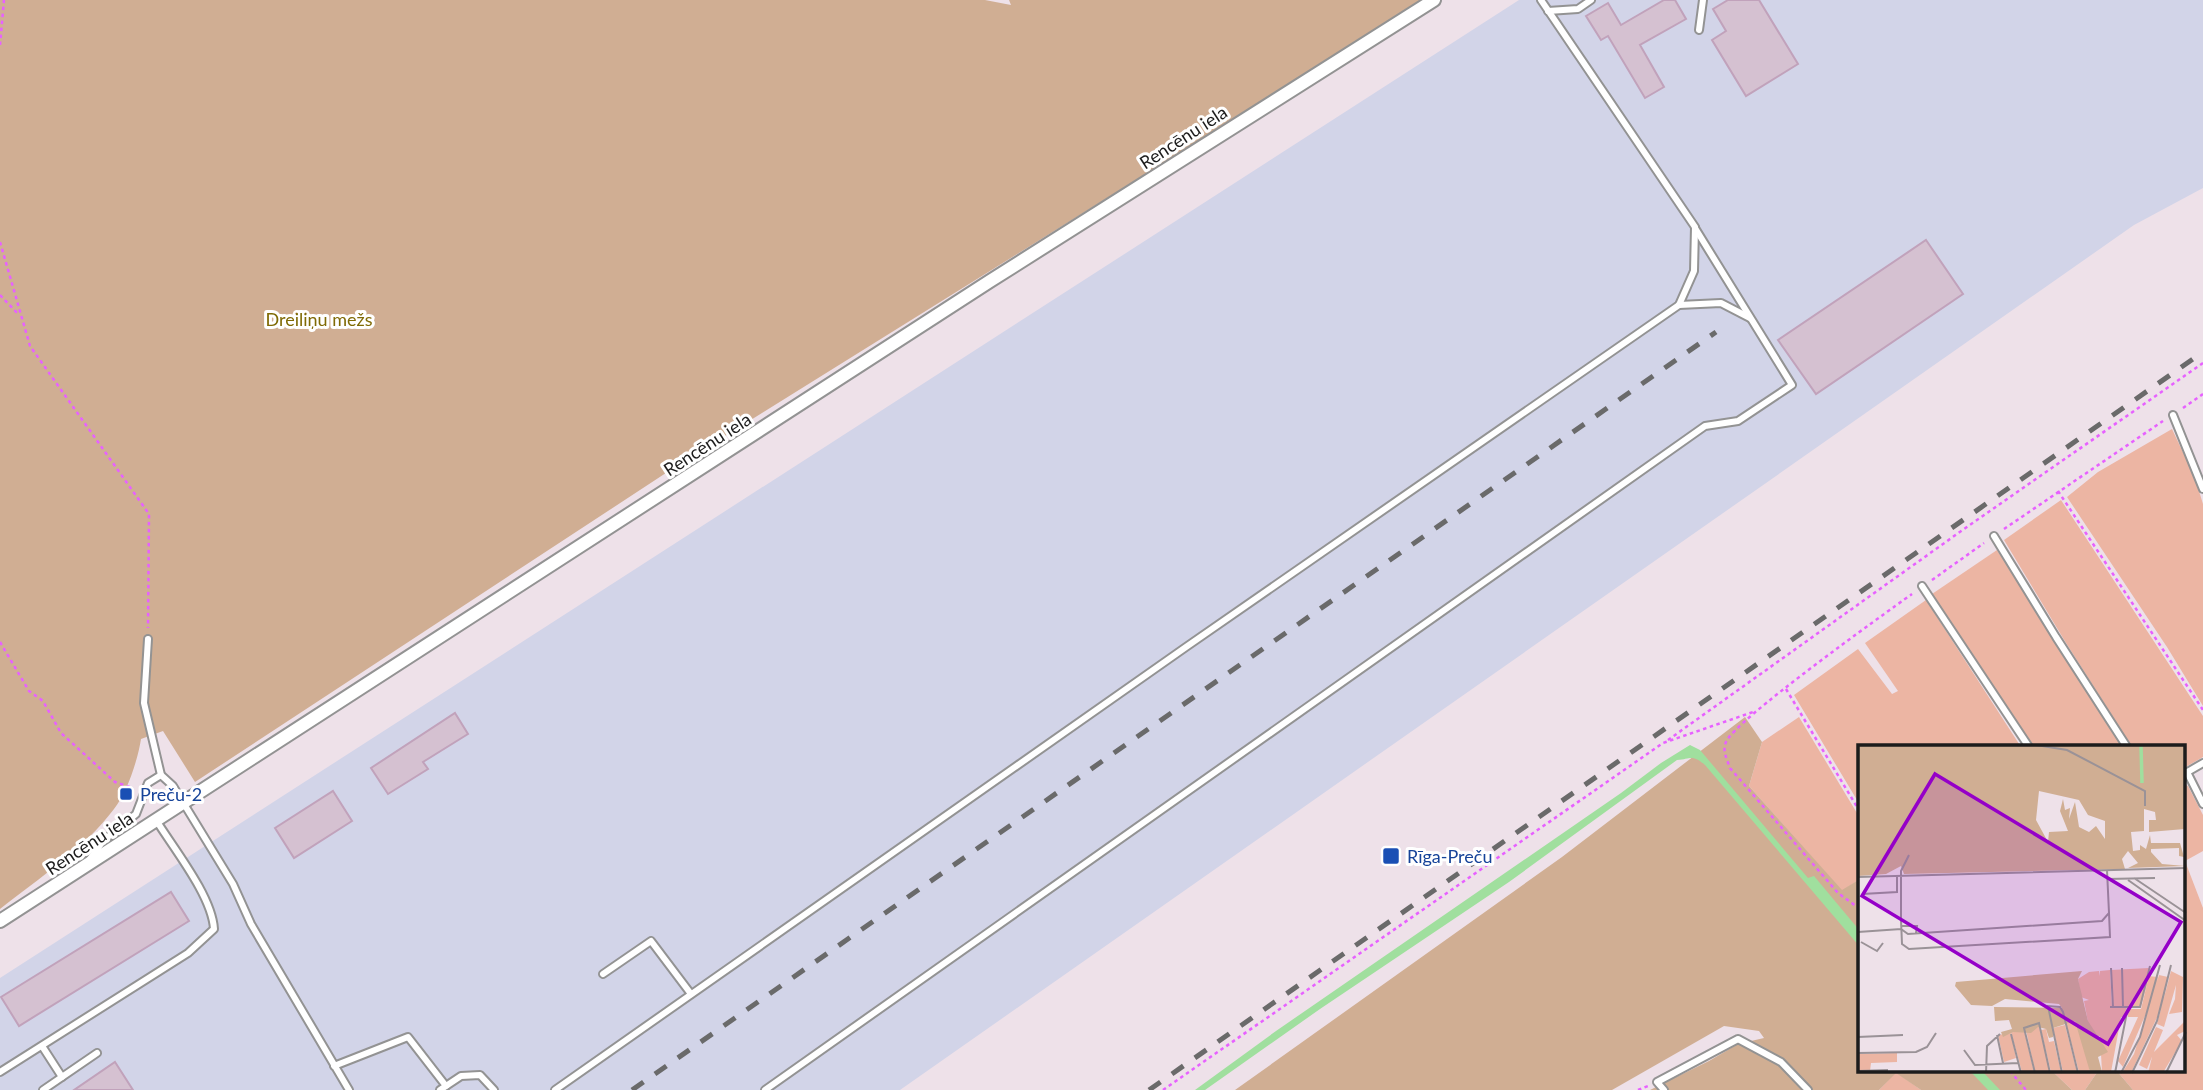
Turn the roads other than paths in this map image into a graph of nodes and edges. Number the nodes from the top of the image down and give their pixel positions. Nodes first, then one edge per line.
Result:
1 (1434, 0) edge
2 (1541, 0) edge
3 (1591, 0) edge
4 (1703, 0) edge
5 (1548, 11) junction
6 (1699, 30) dead end
7 (1695, 227) junction
8 (1679, 305) junction
9 (1751, 318) junction
10 (2173, 415) road end
11 (2203, 489) edge
12 (1994, 536) road end
13 (1922, 586) road end
14 (148, 639) road end
15 (2028, 745) edge
16 (2126, 745) edge
17 (2203, 763) edge
18 (2186, 772) edge
19 (161, 775) junction
20 (2186, 775) edge
21 (183, 803) junction
22 (2203, 804) edge
23 (156, 820) junction
24 (86, 865) junction
25 (0, 921) edge
26 (603, 974) dead end
27 (691, 994) junction
28 (42, 1046) junction
29 (97, 1053) dead end
30 (334, 1066) junction
31 (0, 1072) edge
32 (62, 1077) junction
33 (443, 1088) edge
34 (43, 1090) edge
35 (349, 1090) edge
36 (494, 1090) edge
37 (555, 1090) edge
38 (765, 1090) edge
39 (1664, 1090) edge
40 (1808, 1090) edge

1 - 21 street, Rencēnu iela
2 - 5 lane
3 - 5 lane
4 - 6 lane
5 - 7 lane
7 - 8 lane
7 - 9 lane
8 - 9 lane
8 - 27 lane
9 - 38 lane
10 - 11 lane
12 - 16 lane
13 - 15 lane
14 - 19 lane
17 - 18 lane
19 - 21 lane
19 - 24 lane
20 - 22 lane
21 - 23 street, Rencēnu iela
21 - 30 lane
23 - 24 street, Rencēnu iela
23 - 28 lane
24 - 25 street, Rencēnu iela
26 - 27 lane
27 - 37 lane
28 - 31 lane
28 - 32 lane
29 - 32 lane
30 - 33 lane
30 - 35 lane
32 - 34 lane
33 - 36 lane
39 - 40 lane

